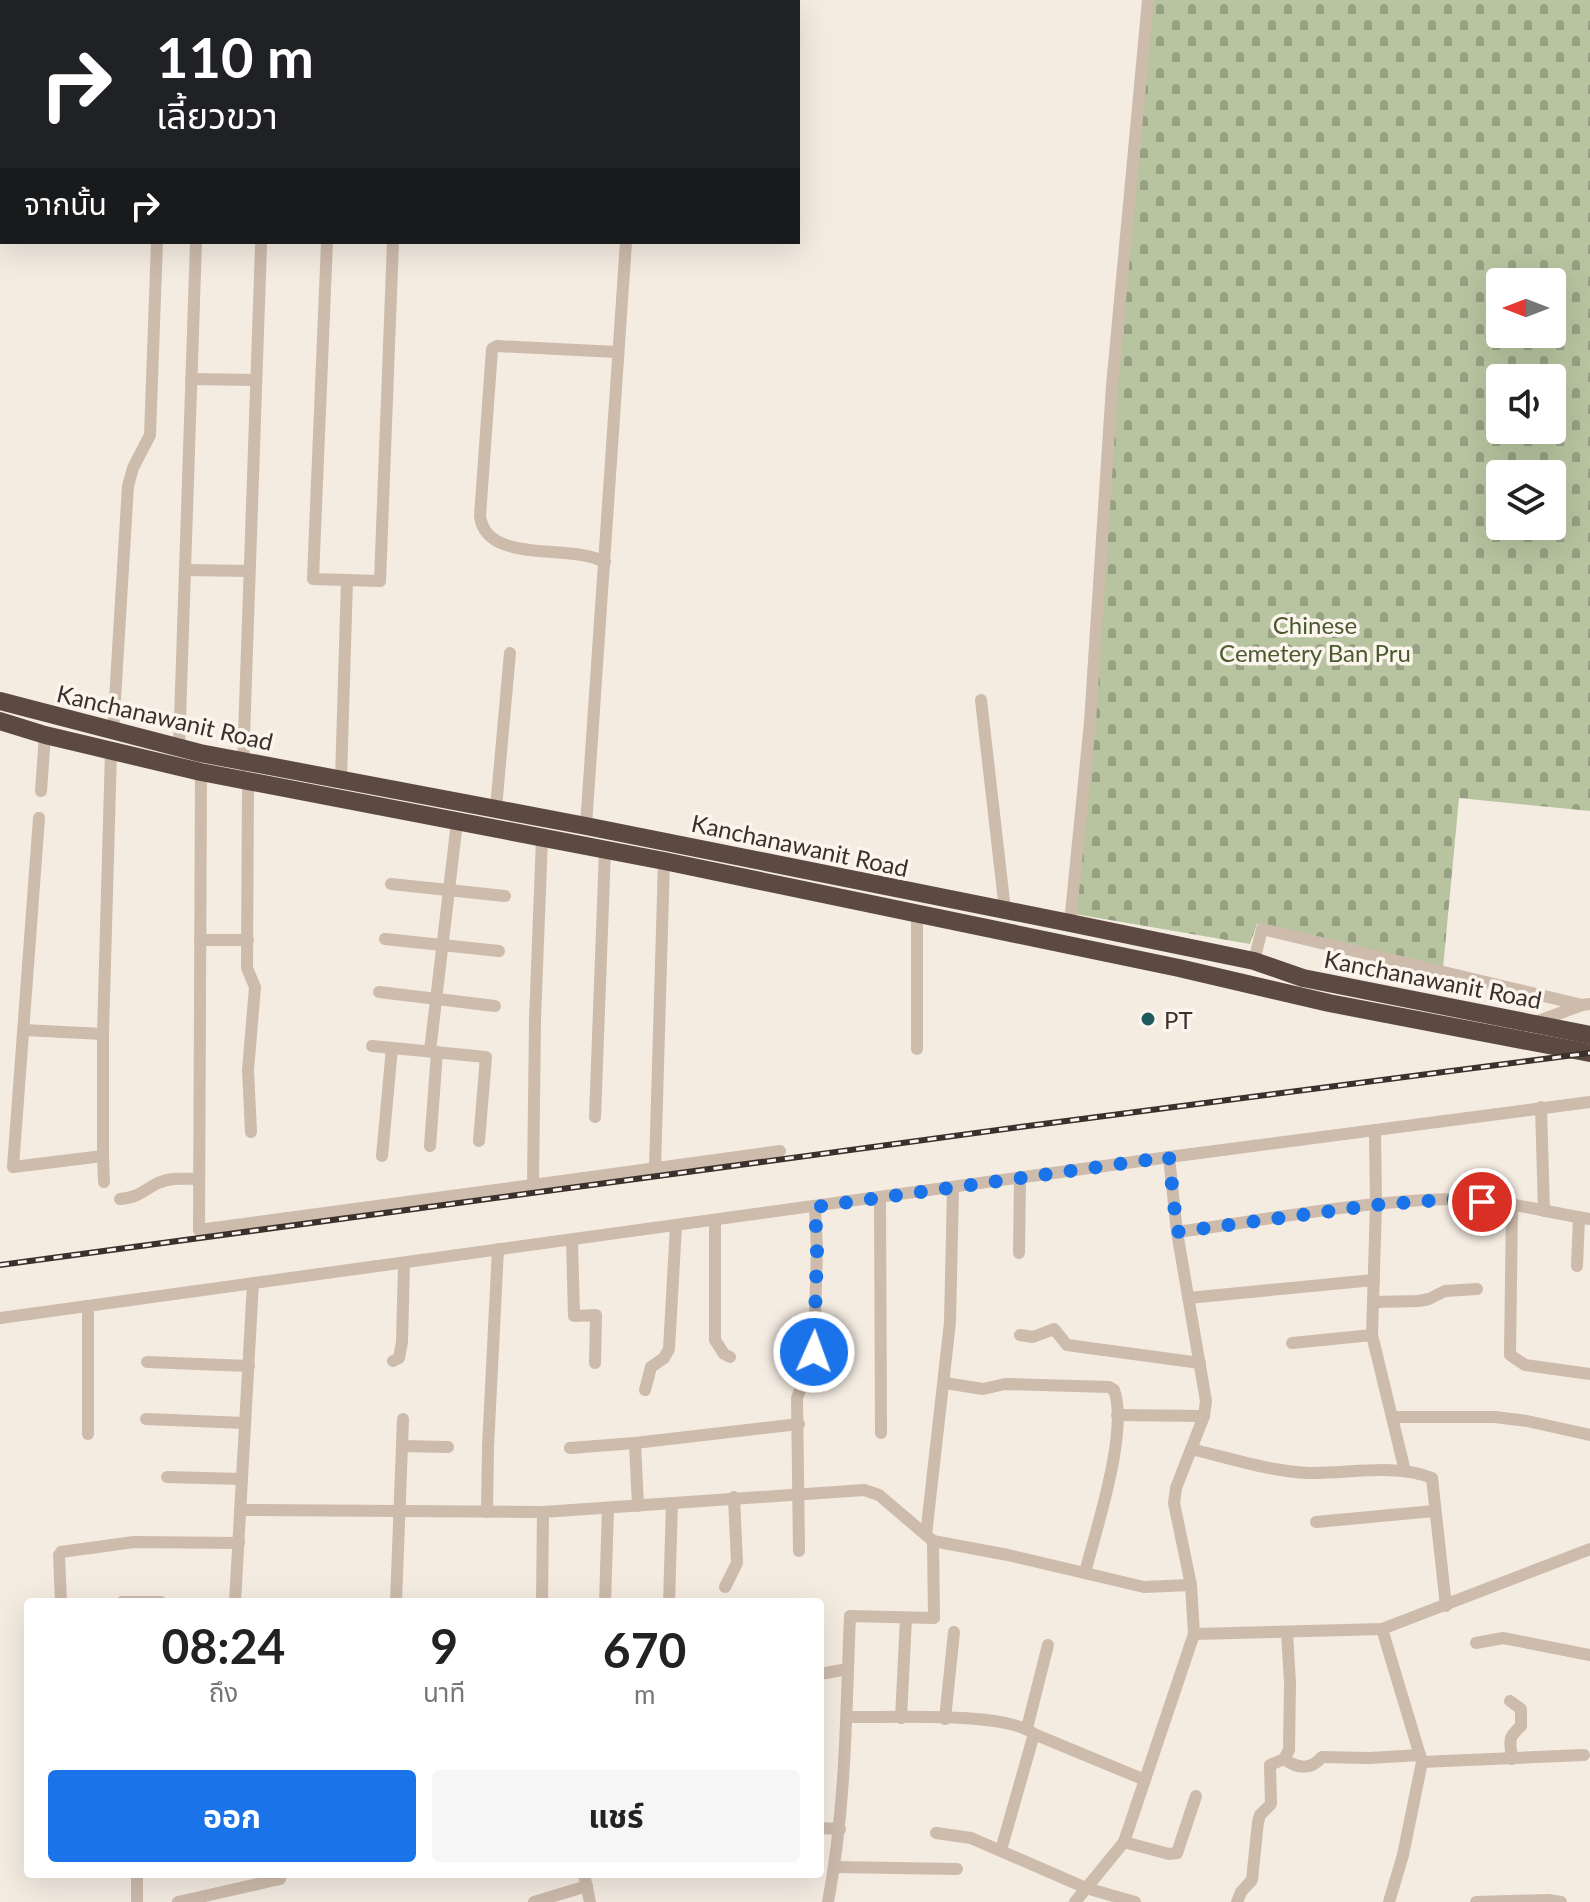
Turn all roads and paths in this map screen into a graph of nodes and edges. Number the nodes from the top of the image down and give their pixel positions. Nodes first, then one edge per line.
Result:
1 (1148, 0) edge
2 (157, 244) edge
3 (196, 244) edge
4 (327, 244) edge
5 (393, 244) edge
6 (626, 244) edge
7 (261, 246) dead end
8 (617, 352) junction
9 (191, 379) junction
10 (255, 380) junction
11 (605, 562) junction
12 (185, 570) junction
13 (249, 571) junction
14 (347, 580) junction
15 (510, 653) dead end
16 (981, 700) dead end
17 (0, 701) edge
18 (0, 721) edge
19 (45, 735) junction
20 (112, 742) junction
21 (179, 749) junction
22 (201, 772) junction
23 (244, 774) junction
24 (341, 779) junction
25 (41, 791) dead end
26 (496, 808) junction
27 (39, 818) dead end
28 (457, 822) junction
29 (586, 826) junction
30 (542, 838) junction
31 (605, 850) junction
32 (664, 861) junction
33 (391, 884) dead end
34 (449, 889) junction
35 (505, 896) dead end
36 (1005, 910) junction
37 (917, 915) junction
38 (1070, 923) junction
39 (385, 939) dead end
40 (200, 940) junction
41 (248, 940) junction
42 (442, 945) junction
43 (499, 951) dead end
44 (1254, 961) junction
45 (1333, 983) junction
46 (379, 992) dead end
47 (436, 999) junction
48 (1329, 1003) junction
49 (1586, 1004) edge
50 (495, 1006) dead end
51 (1532, 1023) junction
52 (24, 1030) junction
53 (103, 1034) junction
54 (1590, 1035) edge
55 (372, 1046) dead end
56 (392, 1048) junction
57 (917, 1049) dead end
58 (433, 1052) junction
59 (1590, 1053) edge
60 (1590, 1102) edge
61 (1541, 1107) junction
62 (595, 1117) dead end
63 (1375, 1130) junction
64 (251, 1132) dead end
65 (479, 1141) dead end
66 (430, 1146) dead end
67 (780, 1151) dead end
68 (103, 1156) junction
69 (382, 1156) dead end
70 (1169, 1157) junction
71 (655, 1168) junction
72 (199, 1179) junction
73 (1020, 1179) junction
74 (104, 1182) dead end
75 (533, 1185) junction
76 (953, 1189) junction
77 (880, 1198) junction
78 (120, 1199) dead end
79 (1376, 1205) junction
80 (1512, 1205) junction
81 (815, 1207) junction
82 (1544, 1211) junction
83 (1585, 1218) edge
84 (715, 1221) junction
85 (676, 1226) junction
86 (1177, 1232) junction
87 (572, 1240) junction
88 (498, 1249) junction
89 (1019, 1253) dead end
90 (404, 1263) junction
91 (1577, 1266) dead end
92 (1374, 1280) junction
93 (253, 1283) junction
94 (1477, 1289) dead end
95 (1188, 1298) junction
96 (1373, 1302) junction
97 (88, 1306) junction
98 (0, 1318) edge
99 (1020, 1335) dead end
100 (1372, 1335) junction
101 (1292, 1343) dead end
102 (730, 1357) dead end
103 (393, 1361) dead end
104 (147, 1362) dead end
105 (595, 1363) dead end
106 (1200, 1363) junction
107 (249, 1366) junction
108 (1590, 1374) edge
109 (945, 1383) junction
110 (645, 1390) dead end
111 (1117, 1415) junction
112 (1204, 1416) junction
113 (1393, 1417) junction
114 (146, 1419) dead end
115 (403, 1419) dead end
116 (245, 1423) junction
117 (799, 1424) junction
118 (881, 1433) dead end
119 (88, 1434) dead end
120 (1590, 1435) edge
121 (635, 1443) junction
122 (402, 1446) junction
123 (448, 1447) dead end
124 (570, 1448) dead end
125 (1191, 1449) junction
126 (1405, 1471) junction
127 (167, 1477) dead end
128 (242, 1479) junction
129 (799, 1493) junction
130 (734, 1497) junction
131 (672, 1503) junction
132 (638, 1506) junction
133 (608, 1509) junction
134 (240, 1510) junction
135 (1434, 1511) junction
136 (487, 1512) junction
137 (543, 1512) junction
138 (400, 1513) junction
139 (1316, 1522) dead end
140 (930, 1538) junction
141 (239, 1543) junction
142 (1590, 1549) edge
143 (799, 1551) dead end
144 (1085, 1573) junction
145 (1191, 1585) junction
146 (725, 1587) dead end
147 (61, 1598) edge
148 (235, 1598) edge
149 (396, 1598) edge
150 (542, 1598) edge
151 (605, 1598) edge
152 (669, 1598) edge
153 (1446, 1606) junction
154 (906, 1618) junction
155 (1382, 1629) junction
156 (954, 1632) dead end
157 (1287, 1632) junction
158 (1194, 1634) junction
159 (1476, 1643) dead end
160 (1048, 1645) dead end
161 (1590, 1655) edge
162 (848, 1669) junction
163 (824, 1673) edge
164 (1510, 1701) dead end
165 (848, 1717) junction
166 (901, 1718) junction
167 (945, 1719) junction
168 (1030, 1731) junction
169 (1584, 1755) dead end
170 (1421, 1758) junction
171 (1284, 1759) junction
172 (1512, 1759) junction
173 (1145, 1780) junction
174 (1196, 1796) dead end
175 (824, 1828) edge
176 (840, 1829) junction
177 (936, 1833) dead end
178 (1124, 1842) junction
179 (1001, 1850) junction
180 (835, 1867) junction
181 (957, 1869) dead end
182 (137, 1878) edge
183 (232, 1878) edge
184 (280, 1879) dead end
185 (586, 1880) edge
186 (1086, 1888) junction
187 (232, 1889) junction
188 (137, 1902) edge
189 (178, 1902) edge
190 (534, 1902) edge
191 (590, 1902) edge
192 (828, 1902) edge
193 (1075, 1902) edge
194 (1135, 1902) edge
195 (1237, 1902) edge
196 (1389, 1902) edge
197 (1476, 1902) edge
198 (1561, 1902) edge

1 - 38 street
2 - 20 street
3 - 9 street
4 - 14 street
5 - 14 street
6 - 8 street
7 - 10 street
8 - 11 street
8 - 11 street
9 - 10 street
9 - 12 street
10 - 13 street
11 - 29 street
12 - 13 street
12 - 21 street
13 - 23 street
14 - 24 street
15 - 26 street
16 - 36 street
17 - 20 highway, Kanchanawanit Road
18 - 19 highway, Kanchanawanit Road
19 - 20 highway, Kanchanawanit Road
19 - 25 street
20 - 21 highway, Kanchanawanit Road
20 - 22 highway, Kanchanawanit Road
20 - 53 street
21 - 23 highway, Kanchanawanit Road
22 - 23 highway, Kanchanawanit Road
22 - 40 street
23 - 24 highway, Kanchanawanit Road
23 - 28 highway, Kanchanawanit Road
23 - 41 street
24 - 26 highway, Kanchanawanit Road
26 - 29 highway, Kanchanawanit Road
27 - 52 street
28 - 30 highway, Kanchanawanit Road
28 - 34 street
29 - 36 highway, Kanchanawanit Road
30 - 31 highway, Kanchanawanit Road
30 - 75 street
31 - 32 highway, Kanchanawanit Road
31 - 62 street
32 - 37 highway, Kanchanawanit Road
32 - 71 street
33 - 34 street
34 - 35 street
34 - 42 street
36 - 38 highway, Kanchanawanit Road
37 - 48 highway, Kanchanawanit Road
37 - 57 street
38 - 44 highway, Kanchanawanit Road
39 - 42 street
40 - 41 street
40 - 72 street
41 - 64 street
42 - 43 street
42 - 47 street
44 - 45 highway, Kanchanawanit Road
44 - 49 street
45 - 48 highway
45 - 51 highway, Kanchanawanit Road
46 - 47 street
47 - 50 street
47 - 58 street
48 - 59 highway, Kanchanawanit Road
49 - 51 street
51 - 54 highway, Kanchanawanit Road
52 - 53 street
52 - 68 street
53 - 68 street
55 - 56 street
56 - 58 street
56 - 69 street
58 - 65 street
58 - 66 street
60 - 61 street
61 - 63 street
61 - 82 street
63 - 70 street
63 - 79 street
67 - 71 street
68 - 74 street
70 - 73 street
70 - 86 street
71 - 75 street
72 - 75 street
72 - 78 street
73 - 76 street
73 - 89 street
76 - 77 street
76 - 109 street
77 - 81 street
77 - 118 street
79 - 80 street
79 - 86 street
79 - 92 street
80 - 82 street
80 - 108 street
81 - 84 street
81 - 117 street
82 - 83 street
83 - 91 street
84 - 85 street
84 - 102 street
85 - 87 street
85 - 110 street
86 - 95 street
87 - 88 street
87 - 105 street
88 - 90 street
88 - 136 street
90 - 93 street
90 - 103 street
92 - 95 street
92 - 96 street
93 - 97 street
93 - 107 street
94 - 96 street
95 - 106 street
96 - 100 street
97 - 98 street
97 - 119 street
99 - 106 street
100 - 101 street
100 - 113 street
104 - 107 street
106 - 112 street
107 - 116 street
109 - 111 street
109 - 140 street
111 - 112 street
111 - 144 street
112 - 125 street
113 - 120 street
113 - 126 street
114 - 116 street
115 - 122 street
116 - 128 street
117 - 121 street
117 - 129 street
121 - 124 street
121 - 132 street
122 - 123 street
122 - 138 street
125 - 126 street
125 - 145 street
126 - 135 street
127 - 128 street
128 - 134 street
129 - 130 street
129 - 140 street
129 - 143 street
130 - 131 street
130 - 146 street
131 - 132 street
131 - 152 street
132 - 133 street
133 - 137 street
133 - 151 street
134 - 138 street
134 - 141 street
135 - 139 street
135 - 153 street
136 - 137 street
136 - 138 street
137 - 150 street
138 - 149 street
140 - 144 street
140 - 154 street
141 - 147 street
141 - 148 street
142 - 153 street
144 - 145 street
145 - 158 street
153 - 155 street
154 - 162 street
154 - 166 street
155 - 157 street
155 - 170 street
156 - 167 street
157 - 158 street
157 - 171 street
158 - 173 street
159 - 161 street
160 - 168 street
162 - 163 street
162 - 165 street
164 - 172 street
165 - 166 street
165 - 176 street
166 - 167 street
167 - 168 street
168 - 173 street
168 - 179 street
169 - 172 street
170 - 171 street
170 - 172 street
170 - 196 street
171 - 195 street
173 - 178 street
174 - 178 street
175 - 176 street
176 - 180 street
177 - 179 street
178 - 186 street
179 - 186 street
180 - 181 street
180 - 192 street
182 - 188 street
183 - 187 street
184 - 187 street
185 - 190 street
185 - 191 street
186 - 193 street
186 - 194 street
187 - 189 street
197 - 198 street

